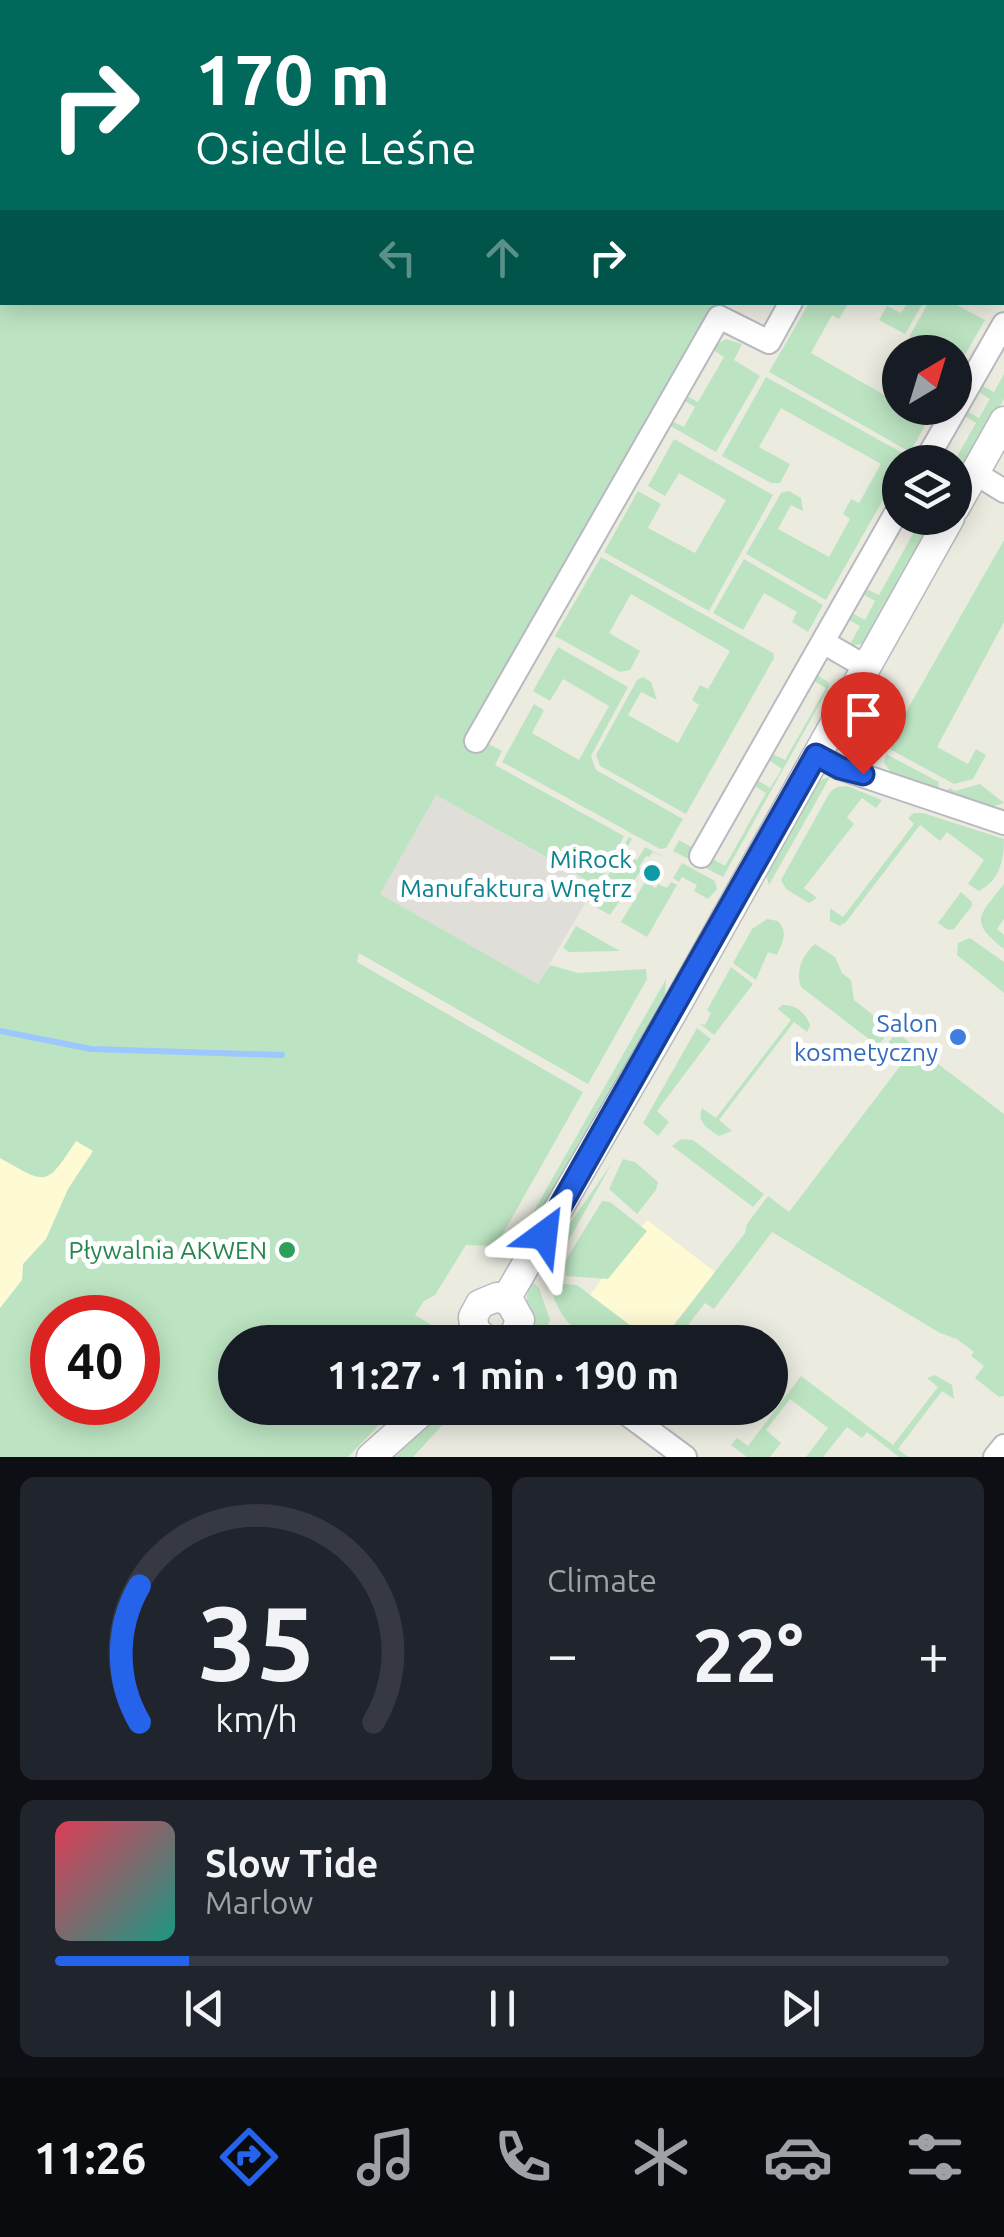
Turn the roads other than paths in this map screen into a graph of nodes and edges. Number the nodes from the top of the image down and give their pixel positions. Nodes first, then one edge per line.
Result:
1 (790, 305) edge
2 (1004, 324) edge
3 (1004, 421) edge
4 (935, 445) edge
5 (975, 473) junction
6 (972, 478) edge
7 (1004, 491) edge
8 (884, 535) edge
9 (940, 535) edge
10 (823, 642) junction
11 (866, 667) junction
12 (476, 741) dead end
13 (816, 755) junction
14 (1004, 823) edge
15 (701, 856) dead end
16 (506, 1299) junction
17 (475, 1325) edge
18 (509, 1325) edge
19 (407, 1425) edge
20 (643, 1425) edge
21 (1004, 1446) edge
22 (371, 1457) edge
23 (685, 1457) edge
24 (995, 1457) edge

1 - 12 street
2 - 4 street
3 - 5 street
5 - 6 street
5 - 7 street
8 - 10 street
9 - 11 street
10 - 11 street
10 - 15 street
11 - 13 street
13 - 14 street
13 - 16 street
16 - 17 street
16 - 18 street
19 - 22 street
20 - 23 street
21 - 24 street

